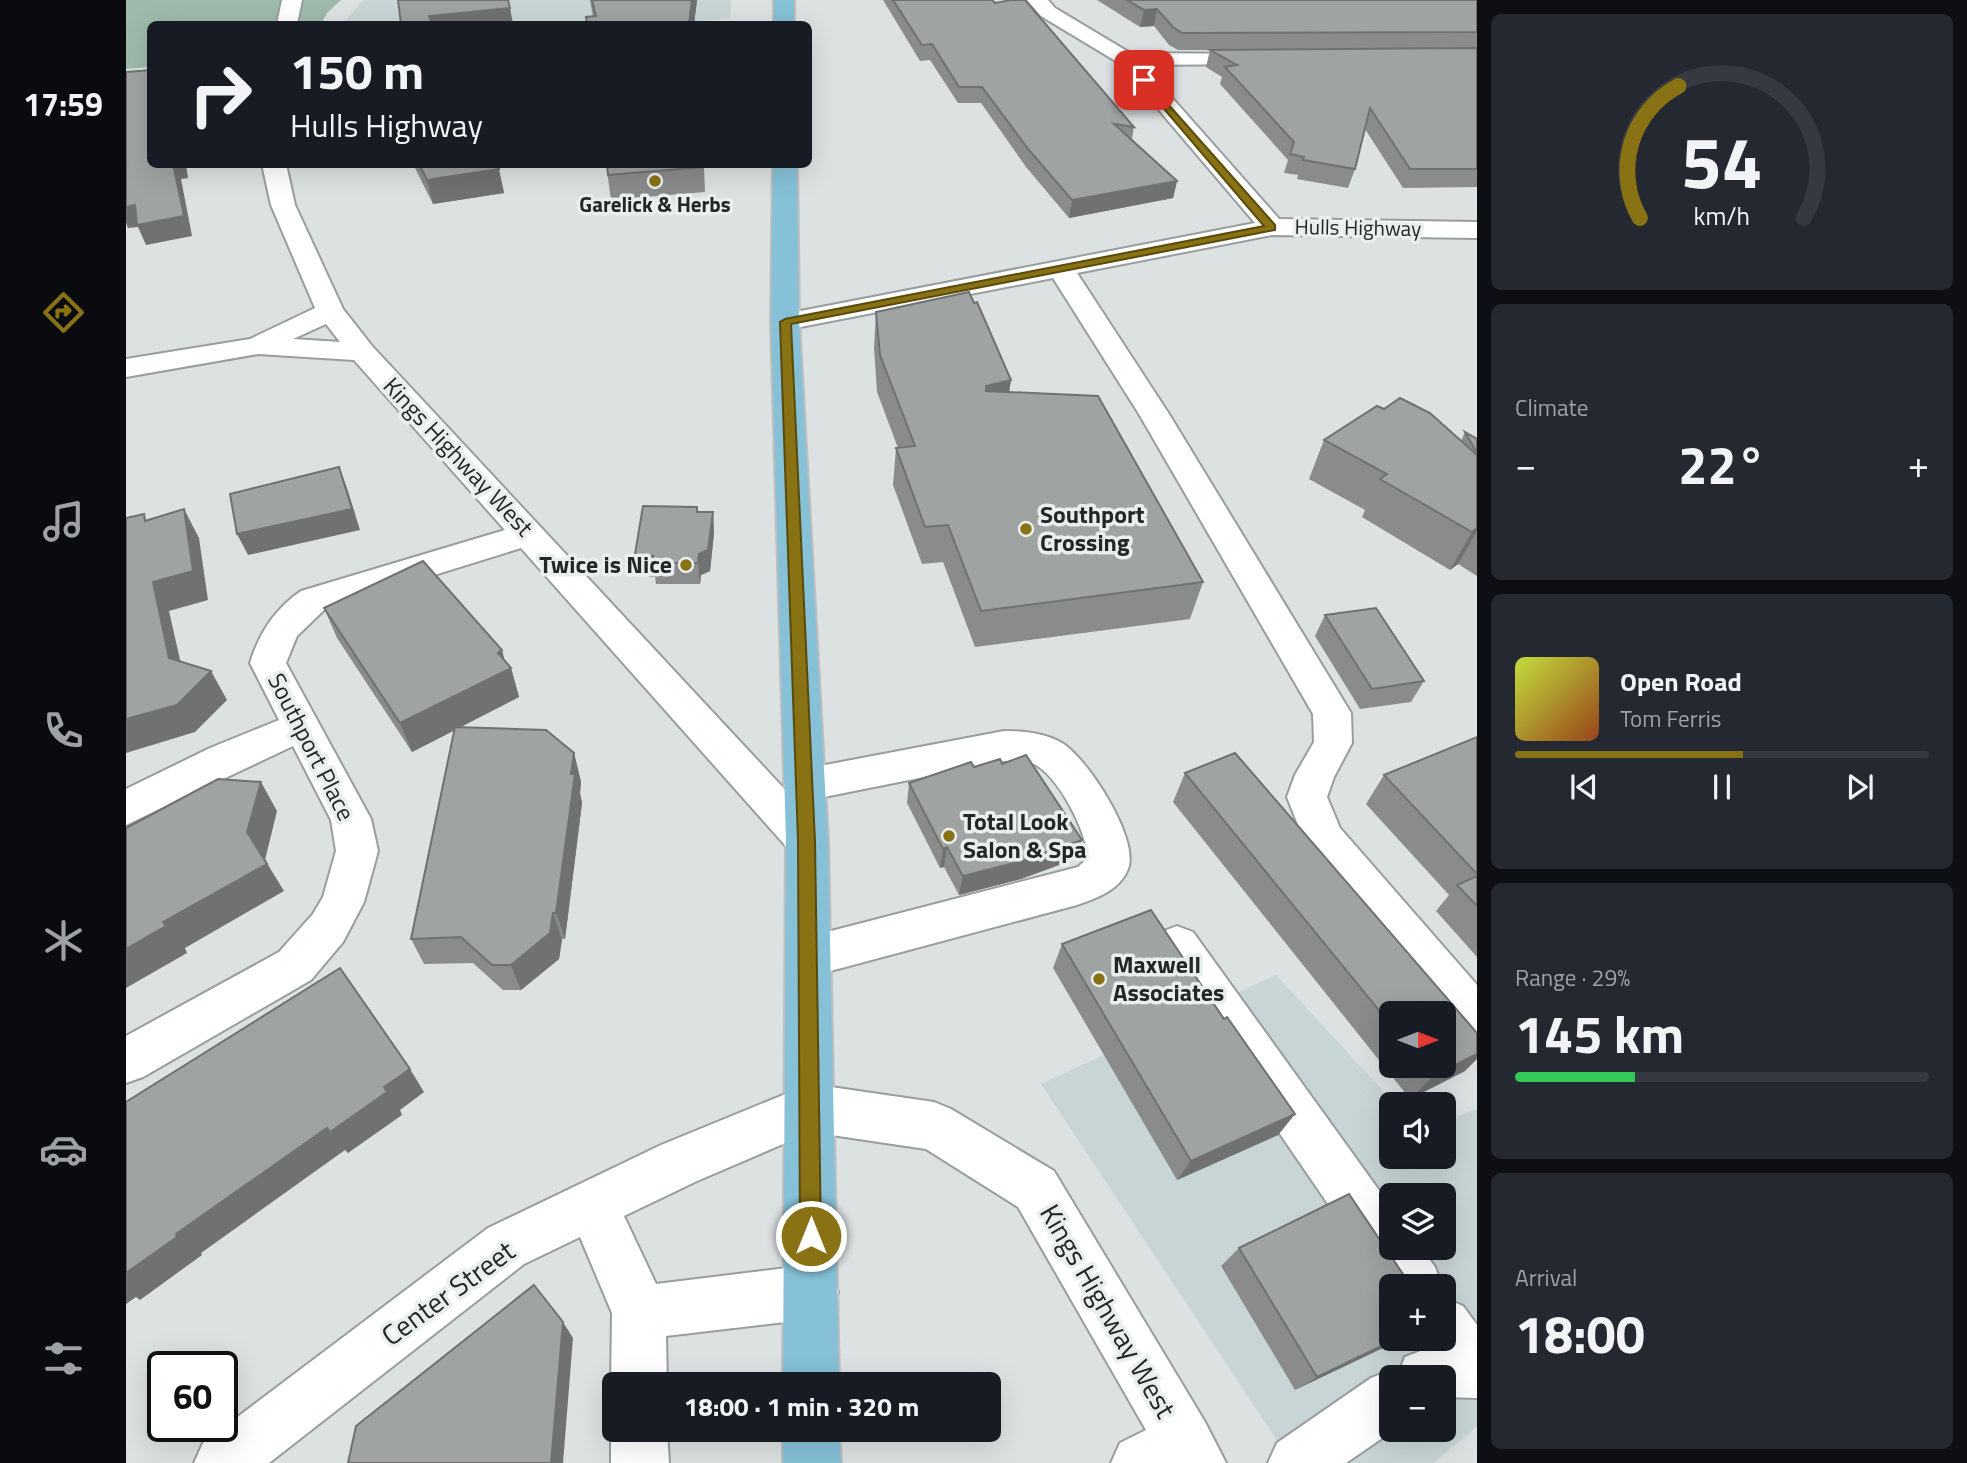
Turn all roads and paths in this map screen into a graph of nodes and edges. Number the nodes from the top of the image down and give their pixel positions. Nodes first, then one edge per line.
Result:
1 (292, 0) edge
2 (784, 0) edge
3 (1037, 0) edge
4 (288, 21) edge
5 (784, 21) edge
6 (1274, 58) edge
7 (1126, 59) junction
8 (275, 168) edge
9 (785, 168) edge
10 (1272, 227) junction
11 (1477, 230) edge
12 (1060, 268) junction
13 (330, 310) junction
14 (785, 322) junction
15 (257, 346) junction
16 (362, 352) junction
17 (126, 368) edge
18 (530, 534) junction
19 (300, 727) junction
20 (804, 785) junction
21 (126, 808) edge
22 (807, 841) junction
23 (1177, 946) edge
24 (808, 957) junction
25 (1477, 1019) edge
26 (126, 1061) edge
27 (810, 1108) junction
28 (592, 1205) junction
29 (1408, 1274) edge
30 (811, 1292) junction
31 (639, 1313) junction
32 (1452, 1351) edge
33 (639, 1372) edge
34 (811, 1372) edge
35 (1459, 1372) edge
36 (1379, 1406) edge
37 (639, 1442) edge
38 (811, 1442) edge
39 (1174, 1456) edge
40 (223, 1463) edge
41 (640, 1463) edge
42 (812, 1463) edge
43 (1297, 1463) edge

1 - 4 street
2 - 5 main road
3 - 7 street
6 - 7 street
7 - 10 street
8 - 13 street, Kings Highway West
9 - 14 main road
10 - 11 street, Hulls Highway
10 - 12 street, Hulls Highway
12 - 14 street, Hulls Highway
12 - 25 street
13 - 15 street
13 - 16 street, Kings Highway West
14 - 20 main road
15 - 16 street
15 - 17 street
16 - 18 street, Kings Highway West
18 - 19 street, Southport Place
18 - 22 street, Kings Highway West
19 - 21 street
19 - 26 street, Southport Place
20 - 22 main road
20 - 24 street
22 - 24 main road
23 - 29 street
24 - 27 main road
27 - 28 street, Center Street
27 - 30 main road
27 - 39 street, Kings Highway West
28 - 31 street
28 - 40 street, Center Street
30 - 31 street
30 - 34 main road
31 - 33 street
32 - 35 street
36 - 43 street
37 - 41 street
38 - 42 main road

